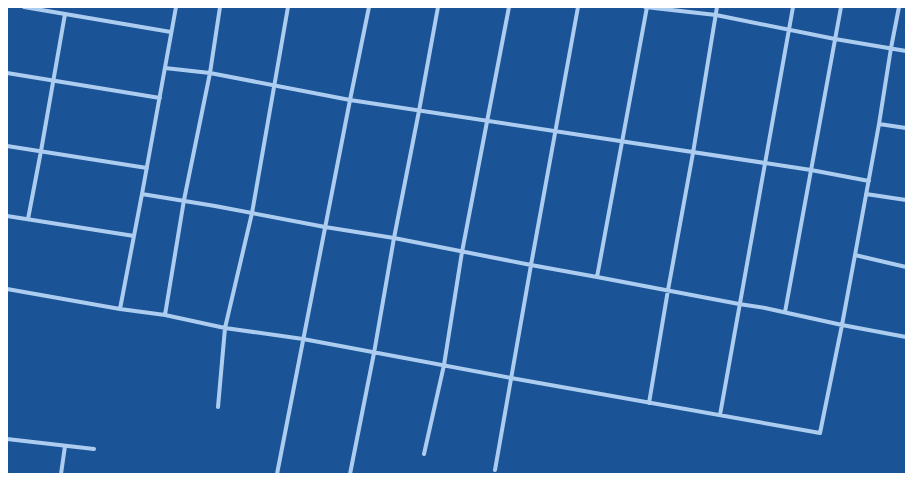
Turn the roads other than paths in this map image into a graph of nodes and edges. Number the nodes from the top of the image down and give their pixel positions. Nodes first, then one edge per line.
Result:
1 (24, 7) edge
2 (176, 7) edge
3 (220, 7) edge
4 (288, 7) edge
5 (370, 7) edge
6 (438, 7) edge
7 (509, 7) edge
8 (578, 7) edge
9 (646, 7) edge
10 (717, 7) edge
11 (793, 7) edge
12 (841, 7) edge
13 (899, 7) edge
14 (64, 14) junction
15 (716, 15) junction
16 (789, 30) junction
17 (171, 32) junction
18 (835, 39) junction
19 (891, 48) junction
20 (906, 51) edge
21 (165, 68) junction
22 (7, 73) edge
23 (210, 73) junction
24 (53, 80) junction
25 (275, 86) junction
26 (160, 98) junction
27 (350, 100) junction
28 (419, 110) junction
29 (488, 120) junction
30 (879, 124) junction
31 (906, 128) edge
32 (555, 132) junction
33 (623, 142) junction
34 (7, 146) edge
35 (41, 151) junction
36 (693, 153) junction
37 (766, 163) junction
38 (147, 168) junction
39 (811, 170) junction
40 (868, 181) junction
41 (142, 194) junction
42 (866, 194) junction
43 (184, 200) junction
44 (906, 200) edge
45 (252, 213) junction
46 (7, 216) edge
47 (28, 219) junction
48 (325, 227) junction
49 (134, 236) junction
50 (394, 238) junction
51 (462, 252) junction
52 (854, 255) junction
53 (531, 265) junction
54 (906, 267) edge
55 (597, 277) junction
56 (7, 289) edge
57 (668, 290) junction
58 (739, 304) junction
59 (120, 309) junction
60 (785, 312) junction
61 (165, 315) junction
62 (842, 325) junction
63 (225, 328) junction
64 (906, 337) edge
65 (303, 339) junction
66 (374, 353) junction
67 (444, 365) junction
68 (510, 378) junction
69 (649, 403) junction
70 (218, 407) dead end
71 (720, 415) junction
72 (7, 440) edge
73 (65, 446) junction
74 (94, 449) dead end
75 (424, 454) dead end
76 (495, 470) dead end
77 (61, 474) edge
78 (277, 474) edge
79 (350, 474) edge

1 - 14 street
2 - 17 street
3 - 23 street
4 - 25 street
5 - 27 street
6 - 28 street
7 - 29 street
8 - 32 street
9 - 15 street
9 - 33 street
10 - 15 street
11 - 16 street
12 - 18 street
13 - 19 street
14 - 17 street
14 - 24 street
15 - 16 street
15 - 36 street
16 - 18 street
16 - 37 street
17 - 21 street
18 - 19 street
18 - 39 street
19 - 20 street
19 - 30 street
21 - 23 street
21 - 26 street
22 - 24 street
23 - 25 street
23 - 43 street
24 - 26 street
24 - 35 street
25 - 27 street
25 - 45 street
26 - 38 street
27 - 28 street
27 - 48 street
28 - 29 street
28 - 50 street
29 - 32 street
29 - 51 street
30 - 31 street
30 - 40 street
32 - 33 street
32 - 53 street
33 - 36 street
33 - 55 street
34 - 35 street
35 - 38 street
35 - 47 street
36 - 37 street
36 - 57 street
37 - 39 street
37 - 58 street
38 - 41 street
39 - 40 street
39 - 60 street
40 - 42 street
41 - 43 street
41 - 49 street
42 - 44 street
42 - 52 street
43 - 45 street
43 - 61 street
45 - 48 street
45 - 63 street
46 - 47 street
47 - 49 street
48 - 50 street
48 - 65 street
49 - 59 street
50 - 51 street
50 - 66 street
51 - 53 street
51 - 67 street
52 - 54 street
52 - 62 street
53 - 55 street
53 - 68 street
55 - 57 street
56 - 59 street
57 - 58 street
57 - 69 street
58 - 60 street
58 - 71 street
59 - 61 street
60 - 62 street
61 - 63 street
62 - 64 street
62 - 71 street
63 - 65 street
63 - 70 street
65 - 66 street
65 - 78 street
66 - 67 street
66 - 79 street
67 - 68 street
67 - 75 street
68 - 69 street
68 - 76 street
69 - 71 street
72 - 73 street
73 - 74 street
73 - 77 street

